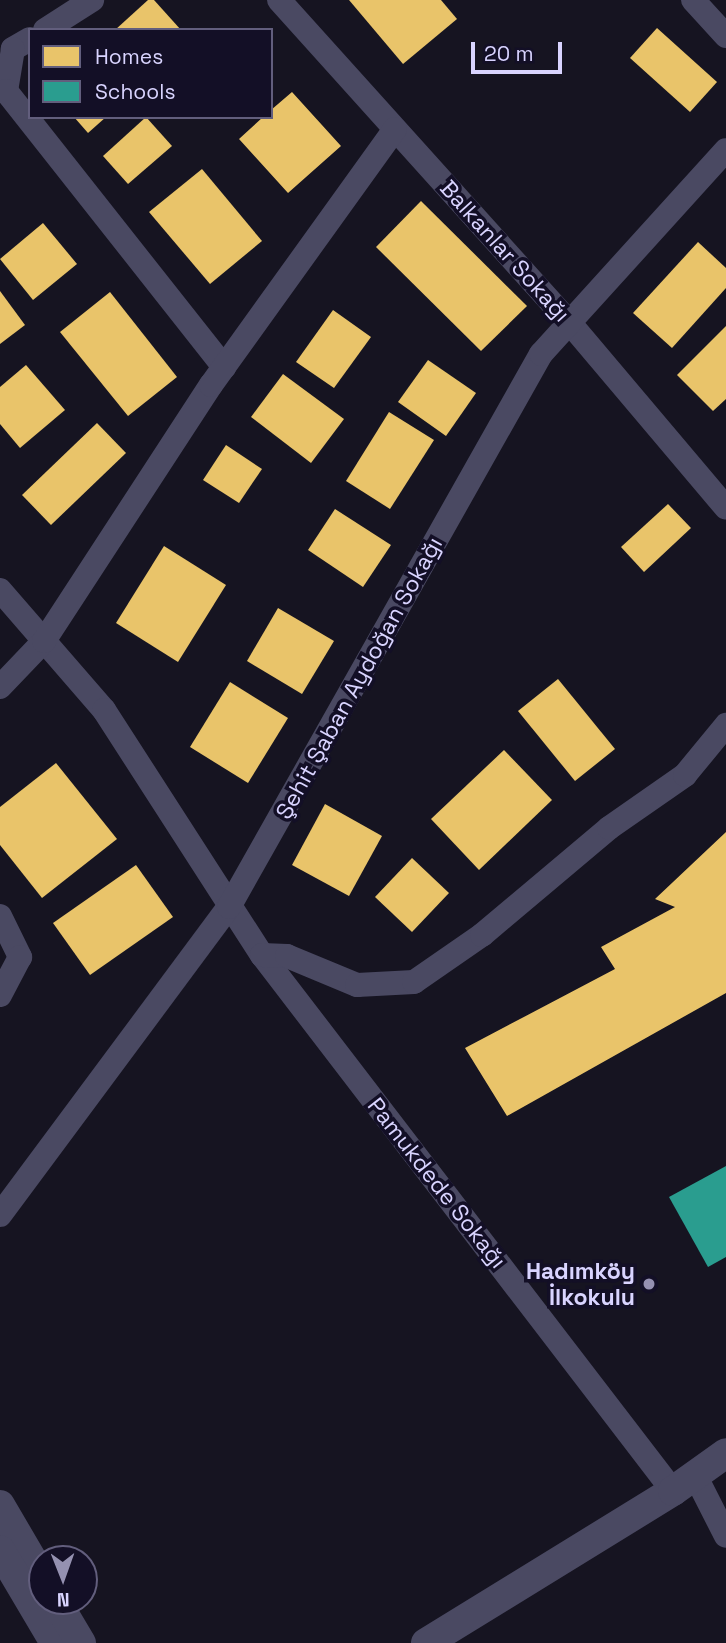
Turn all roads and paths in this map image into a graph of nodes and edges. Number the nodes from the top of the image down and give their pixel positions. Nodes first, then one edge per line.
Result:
1 (92, 0) edge
2 (279, 0) edge
3 (693, 0) edge
4 (48, 28) edge
5 (726, 37) edge
6 (28, 40) edge
7 (28, 119) edge
8 (28, 119) edge
9 (395, 129) junction
10 (726, 150) edge
11 (569, 322) junction
12 (224, 367) junction
13 (726, 508) edge
14 (0, 590) edge
15 (44, 641) junction
16 (0, 687) edge
17 (726, 725) edge
18 (229, 907) junction
19 (0, 916) edge
20 (262, 956) junction
21 (0, 995) edge
22 (4, 1204) edge
23 (726, 1453) edge
24 (684, 1483) junction
25 (0, 1505) edge
26 (726, 1536) edge
27 (0, 1550) edge
28 (28, 1553) edge
29 (64, 1615) edge
30 (55, 1643) edge
31 (81, 1643) edge
32 (426, 1643) edge

1 - 4 street
2 - 9 street, Balkanlar Sokağı
3 - 5 street
6 - 8 street
7 - 12 street
9 - 11 street, Balkanlar Sokağı
9 - 12 street
10 - 11 street, Şehit Şaban Aydoğan Sokağı
11 - 13 street, Balkanlar Sokağı
11 - 18 street, Şehit Şaban Aydoğan Sokağı
12 - 15 street
14 - 15 street, Pamukdede Sokağı
15 - 16 street
15 - 18 street, Pamukdede Sokağı
17 - 20 street
18 - 20 street, Pamukdede Sokağı
18 - 22 street, Şehit Şaban Aydoğan Sokağı
19 - 21 street
20 - 24 street, Pamukdede Sokağı
23 - 24 street
24 - 26 street, Pamukdede Sokağı
24 - 32 street
25 - 28 street
27 - 30 street
29 - 31 street

